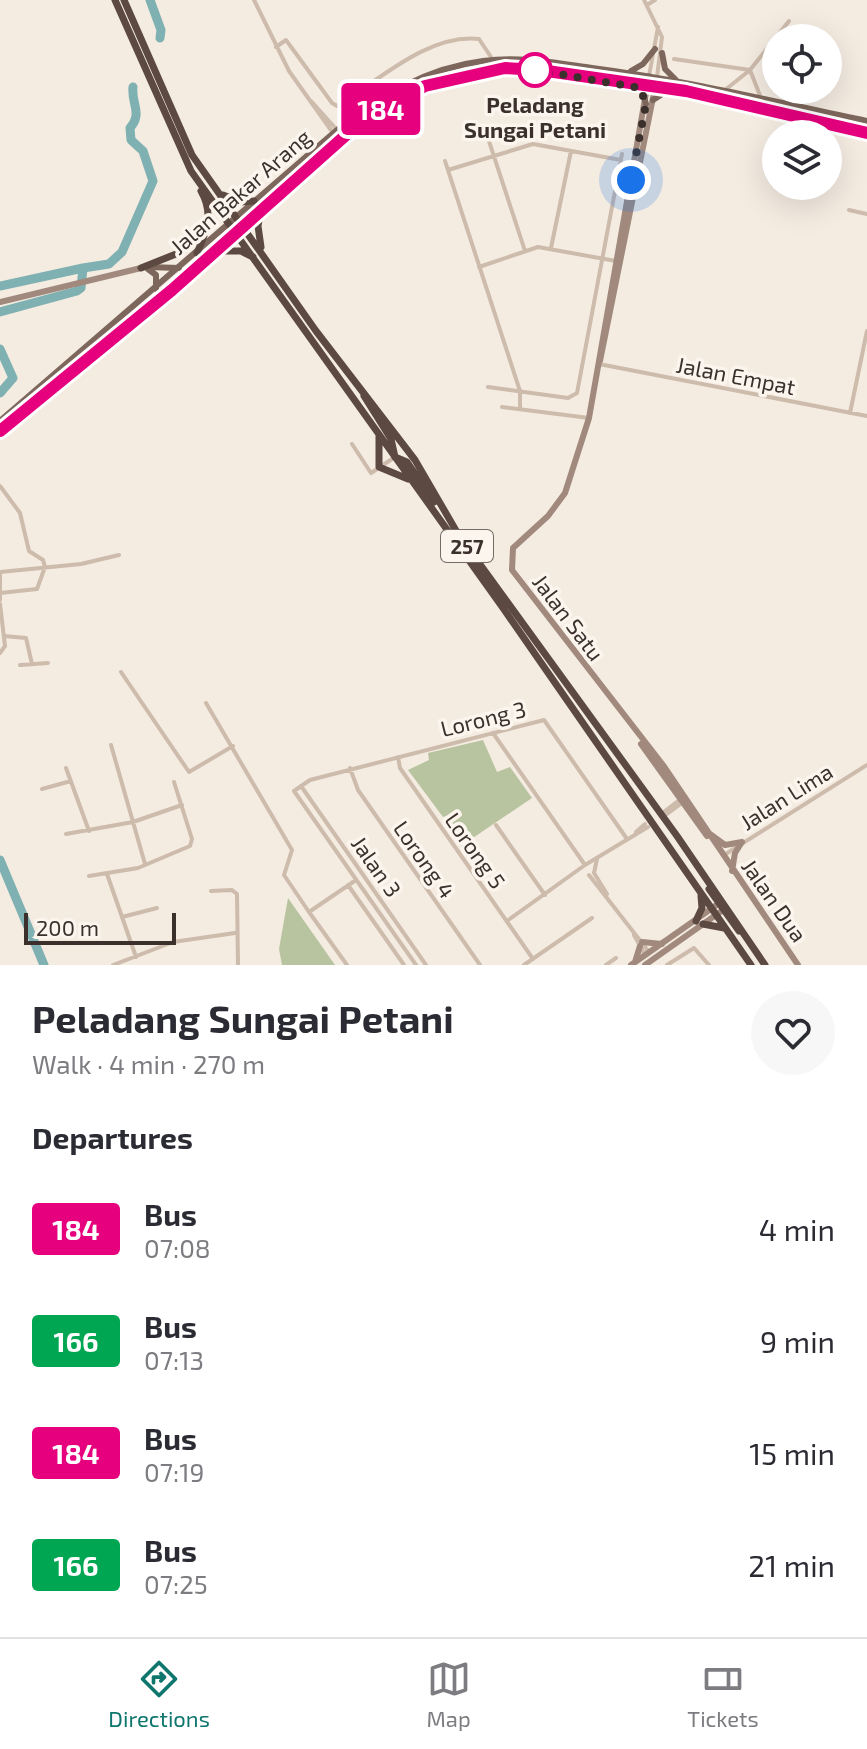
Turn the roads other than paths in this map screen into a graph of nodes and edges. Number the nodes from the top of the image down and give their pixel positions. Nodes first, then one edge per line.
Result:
1 (115, 0) edge
2 (124, 0) edge
3 (254, 0) edge
4 (655, 0) edge
5 (646, 3) edge
6 (789, 21) dead end
7 (276, 47) junction
8 (658, 51) junction
9 (674, 59) dead end
10 (493, 60) junction
11 (750, 70) junction
12 (628, 73) junction
13 (677, 81) junction
14 (652, 82) junction
15 (635, 84) junction
16 (670, 89) junction
17 (725, 90) junction
18 (762, 99) joint
19 (649, 102) junction
20 (786, 104) edge
21 (867, 121) edge
22 (485, 129) dead end
23 (335, 132) junction
24 (867, 133) edge
25 (571, 151) junction
26 (494, 156) junction
27 (445, 161) dead end
28 (447, 170) junction
29 (191, 171) junction
30 (218, 191) junction
31 (254, 201) junction
32 (261, 209) junction
33 (849, 210) dead end
34 (867, 214) edge
35 (237, 216) junction
36 (229, 223) junction
37 (243, 226) junction
38 (207, 231) junction
39 (236, 233) junction
40 (551, 248) junction
41 (217, 251) junction
42 (525, 251) junction
43 (197, 253) junction
44 (259, 256) junction
45 (604, 259) junction
46 (618, 262) junction
47 (479, 267) junction
48 (141, 268) junction
49 (179, 268) junction
50 (156, 289) junction
51 (0, 302) edge
52 (867, 331) edge
53 (599, 364) junction
54 (357, 380) junction
55 (488, 387) dead end
56 (520, 391) junction
57 (502, 407) dead end
58 (520, 409) junction
59 (850, 413) junction
60 (867, 416) edge
61 (589, 418) junction
62 (0, 421) edge
63 (0, 431) edge
64 (379, 436) junction
65 (352, 444) dead end
66 (395, 457) junction
67 (379, 467) junction
68 (413, 483) junction
69 (0, 486) edge
70 (458, 534) junction
71 (119, 555) dead end
72 (45, 567) junction
73 (0, 572) edge
74 (0, 593) edge
75 (0, 602) edge
76 (4, 636) junction
77 (0, 653) edge
78 (48, 663) dead end
79 (32, 664) junction
80 (20, 665) dead end
81 (121, 672) dead end
82 (206, 703) dead end
83 (492, 732) junction
84 (111, 745) dead end
85 (233, 746) junction
86 (398, 757) junction
87 (867, 765) edge
88 (66, 768) dead end
89 (350, 768) junction
90 (71, 781) junction
91 (174, 782) dead end
92 (301, 786) junction
93 (42, 789) dead end
94 (683, 800) junction
95 (182, 805) junction
96 (666, 812) dead end
97 (133, 822) junction
98 (496, 825) dead end
99 (647, 825) dead end
100 (89, 831) junction
101 (709, 833) junction
102 (66, 834) dead end
103 (677, 836) junction
104 (628, 839) junction
105 (742, 842) junction
106 (715, 844) junction
107 (722, 856) junction
108 (599, 857) junction
109 (145, 864) junction
110 (585, 865) junction
111 (732, 871) junction
112 (107, 874) junction
113 (589, 875) junction
114 (89, 876) dead end
115 (574, 876) junction
116 (356, 880) junction
117 (348, 885) junction
118 (211, 891) dead end
119 (700, 892) junction
120 (545, 895) junction
121 (612, 902) junction
122 (157, 908) dead end
123 (717, 909) junction
124 (309, 912) junction
125 (122, 917) junction
126 (592, 918) dead end
127 (507, 921) junction
128 (699, 922) junction
129 (729, 931) junction
130 (235, 933) junction
131 (641, 944) junction
132 (662, 944) junction
133 (136, 957) junction
134 (616, 958) dead end
135 (533, 959) junction
136 (643, 961) edge
137 (113, 965) edge
138 (238, 965) edge
139 (347, 965) edge
140 (404, 965) edge
141 (416, 965) edge
142 (426, 965) edge
143 (480, 965) edge
144 (524, 965) edge
145 (606, 965) edge
146 (667, 965) edge
147 (709, 965) edge
148 (751, 965) edge
149 (764, 965) edge
150 (798, 965) edge

1 - 29 highway, 257
2 - 30 highway, 257
3 - 7 street
4 - 5 street
5 - 8 street
6 - 11 street
7 - 10 street
7 - 23 street
8 - 12 main road
8 - 13 main road
8 - 14 street
9 - 11 street
10 - 12 main road, Jalan Bakar Arang
10 - 23 main road, Jalan Bakar Arang
11 - 17 street
11 - 18 street
12 - 14 main road, Jalan Bakar Arang
13 - 14 main road, Jalan Bakar Arang
13 - 17 main road, Jalan Bakar Arang
14 - 15 main road, Jalan Bakar Arang
14 - 16 main road, Jalan Bakar Arang
14 - 19 main road, Jalan Satu
15 - 19 main road
15 - 32 main road, Jalan Bakar Arang
16 - 19 main road
16 - 24 main road, Jalan Bakar Arang
17 - 18 main road, Jalan Bakar Arang
19 - 46 main road, Jalan Satu
20 - 21 main road, Jalan Bakar Arang
22 - 26 street
23 - 31 main road, Jalan Bakar Arang
25 - 26 street
25 - 40 street
25 - 45 street
26 - 28 street
26 - 42 street
27 - 28 street
28 - 47 street
29 - 36 highway, 257
29 - 38 highway
30 - 31 highway
30 - 35 highway, 257
31 - 35 main road, Jalan Bakar Arang
32 - 37 main road, Jalan Bakar Arang
32 - 44 highway
33 - 34 street
35 - 36 main road, Jalan Bakar Arang
35 - 37 highway, 257
36 - 39 highway, 257
36 - 43 main road, Jalan Bakar Arang
37 - 39 main road, Jalan Bakar Arang
37 - 44 highway, 257
38 - 43 highway
38 - 48 highway
39 - 41 main road, Jalan Bakar Arang
39 - 44 highway, 257
40 - 42 street
40 - 45 street
41 - 44 highway
41 - 63 main road, Jalan Bakar Arang
42 - 47 street
43 - 49 main road, Jalan Bakar Arang
44 - 54 highway, 257
44 - 64 highway, 257
45 - 46 street
45 - 56 street
46 - 53 main road, Jalan Satu
47 - 56 street
48 - 49 main road
48 - 50 main road
48 - 51 main road
49 - 50 main road, Jalan Bakar Arang
50 - 62 main road, Jalan Bakar Arang
52 - 59 street
53 - 59 street, Jalan Empat
53 - 61 main road, Jalan Satu
54 - 66 highway
54 - 70 highway, 257
55 - 56 street
56 - 58 street
57 - 58 street
58 - 61 street
59 - 60 street, Jalan Empat
61 - 94 main road, Jalan Satu
64 - 66 highway, 257
64 - 67 highway
65 - 67 street
66 - 67 street
66 - 68 highway, 257
66 - 70 highway
67 - 68 highway
68 - 119 highway, 257
69 - 72 street
70 - 103 highway, 257
71 - 72 street
72 - 73 street
72 - 74 street
73 - 74 street
74 - 75 street
75 - 76 street
76 - 77 street
76 - 79 street
78 - 79 street
79 - 80 street
81 - 85 street
82 - 85 street
83 - 86 street, Lorong 3
83 - 104 street, Lorong 3
83 - 110 street
84 - 97 street
85 - 124 street
86 - 89 street, Lorong 3
86 - 127 street, Lorong 5
87 - 105 street, Jalan Lima
88 - 90 street
89 - 92 street, Lorong 3
89 - 143 street, Lorong 4
90 - 93 street
90 - 100 street
91 - 95 street
92 - 116 street, Lorong 3
92 - 142 street, Jalan 3
94 - 96 street
94 - 101 main road, Jalan Satu
94 - 106 main road, Jalan Satu
95 - 97 street
95 - 109 street
97 - 100 street
97 - 109 street
98 - 120 street
99 - 104 street
100 - 102 street
101 - 105 main road
101 - 106 main road, Jalan Satu
103 - 123 highway
103 - 149 highway, 257
104 - 108 street
105 - 107 street, Jalan Lima
105 - 111 main road
106 - 107 main road, Jalan Satu
107 - 111 main road, Jalan Dua
108 - 110 street
108 - 113 street
108 - 121 street
109 - 112 street
110 - 115 street
111 - 150 main road, Jalan Dua
112 - 114 street
112 - 125 street
113 - 115 street
113 - 121 street
115 - 120 street
116 - 117 street
116 - 141 street
117 - 124 street
117 - 140 street
118 - 130 street
119 - 123 highway, 257
119 - 128 highway
120 - 127 street
121 - 131 street
122 - 125 street
123 - 128 main road
123 - 129 highway, 257
123 - 149 highway
124 - 139 street
125 - 133 street
126 - 135 street
127 - 135 street, Lorong 5
128 - 129 highway
128 - 132 main road
128 - 136 main road
129 - 148 highway, 257
130 - 133 street
130 - 138 street
131 - 132 main road
131 - 136 main road
131 - 136 street
132 - 136 main road
133 - 137 street
134 - 145 street
135 - 144 street
146 - 147 street

